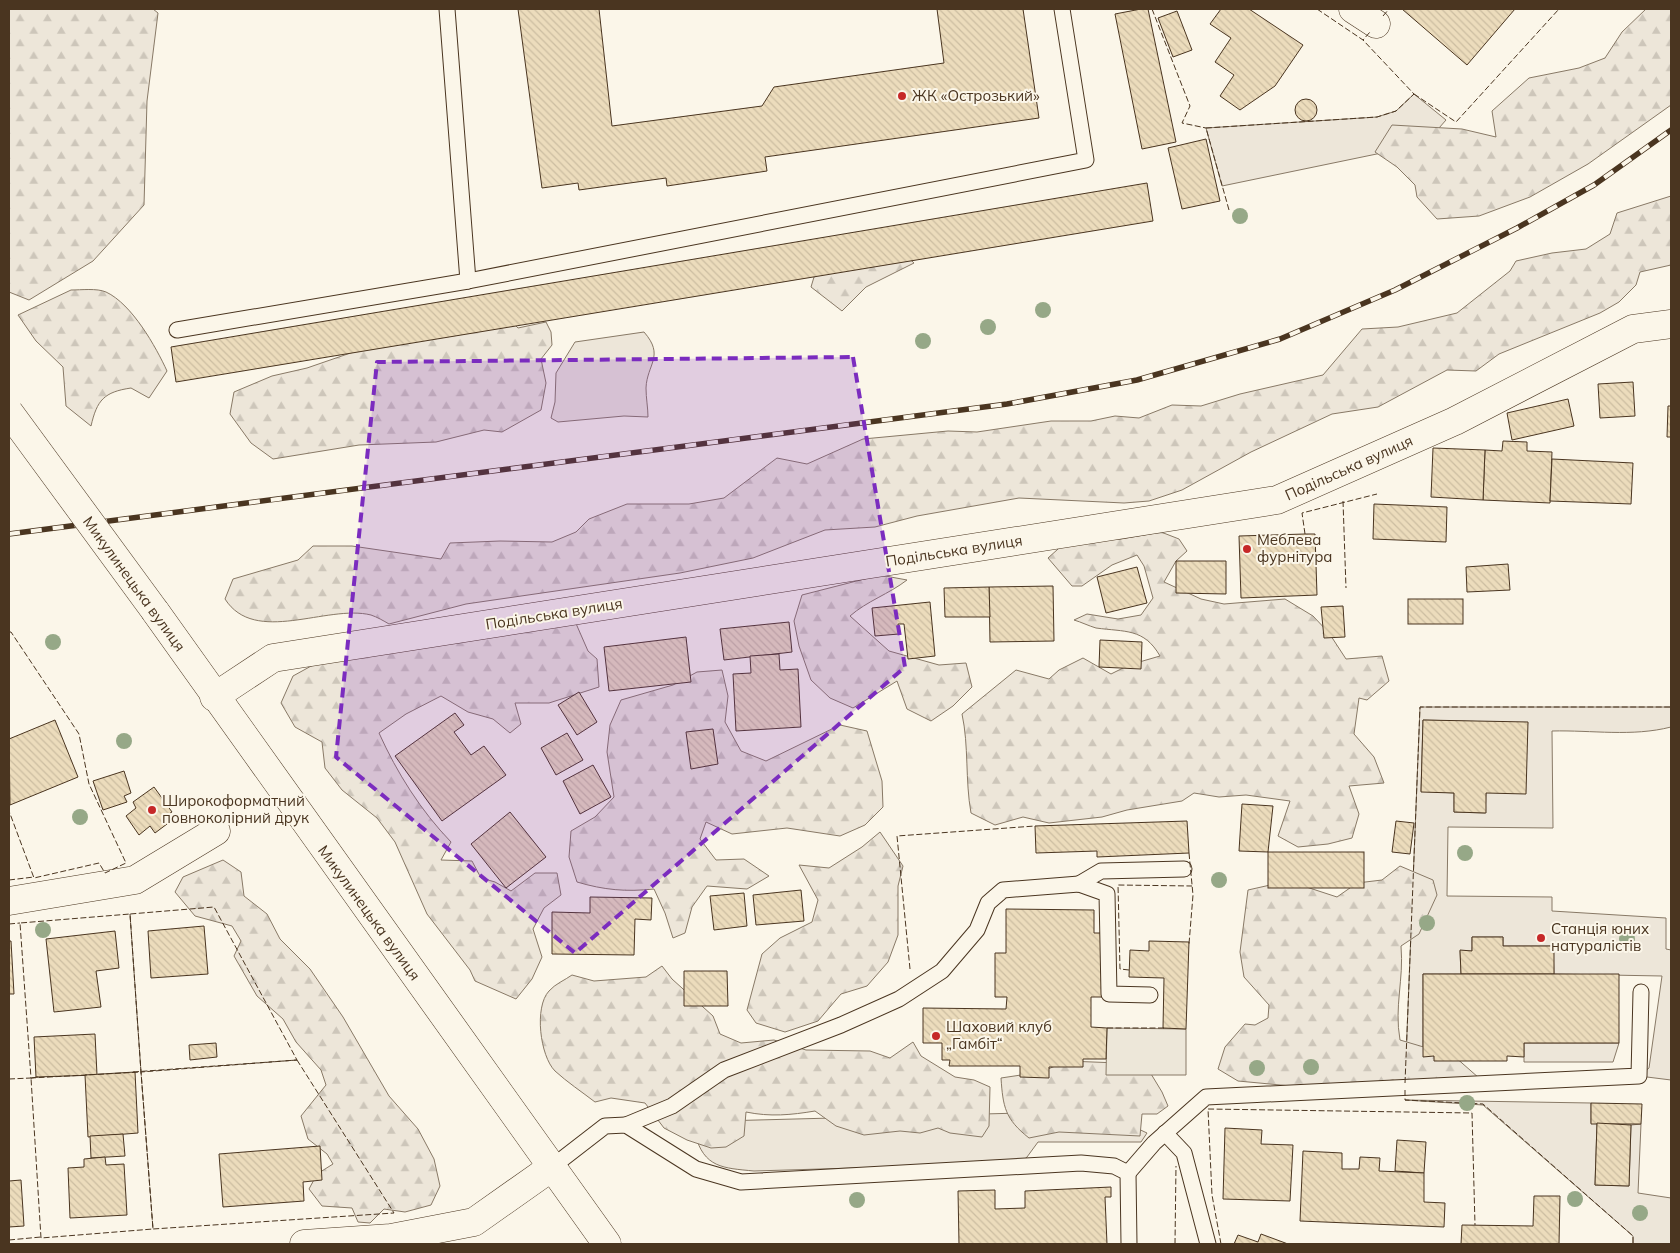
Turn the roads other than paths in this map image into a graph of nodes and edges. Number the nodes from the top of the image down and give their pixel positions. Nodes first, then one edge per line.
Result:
1 (447, 9) edge
2 (1062, 9) edge
3 (1353, 9) edge
4 (1376, 24) dead end
5 (468, 281) junction
6 (1671, 324) edge
7 (177, 330) dead end
8 (9, 412) edge
9 (214, 697) junction
10 (216, 831) dead end
11 (1184, 869) dead end
12 (1079, 884) junction
13 (9, 901) edge
14 (1640, 992) dead end
15 (1150, 995) dead end
16 (626, 1125) junction
17 (1165, 1133) junction
18 (552, 1167) junction
19 (1128, 1173) junction
20 (304, 1244) edge
21 (607, 1244) edge
22 (1128, 1244) edge
23 (1208, 1244) edge

1 - 5 lane
2 - 5 lane
3 - 4 street
5 - 7 lane
6 - 9 street, Подільська вулиця
8 - 9 street, Микулинецька вулиця, bridge
9 - 18 street, Микулинецька вулиця
10 - 13 street
11 - 12 lane
12 - 15 lane
12 - 16 lane
14 - 17 lane
16 - 18 lane
16 - 19 lane
17 - 19 lane
17 - 23 lane
18 - 20 street
18 - 21 street, Микулинецька вулиця
19 - 22 lane

